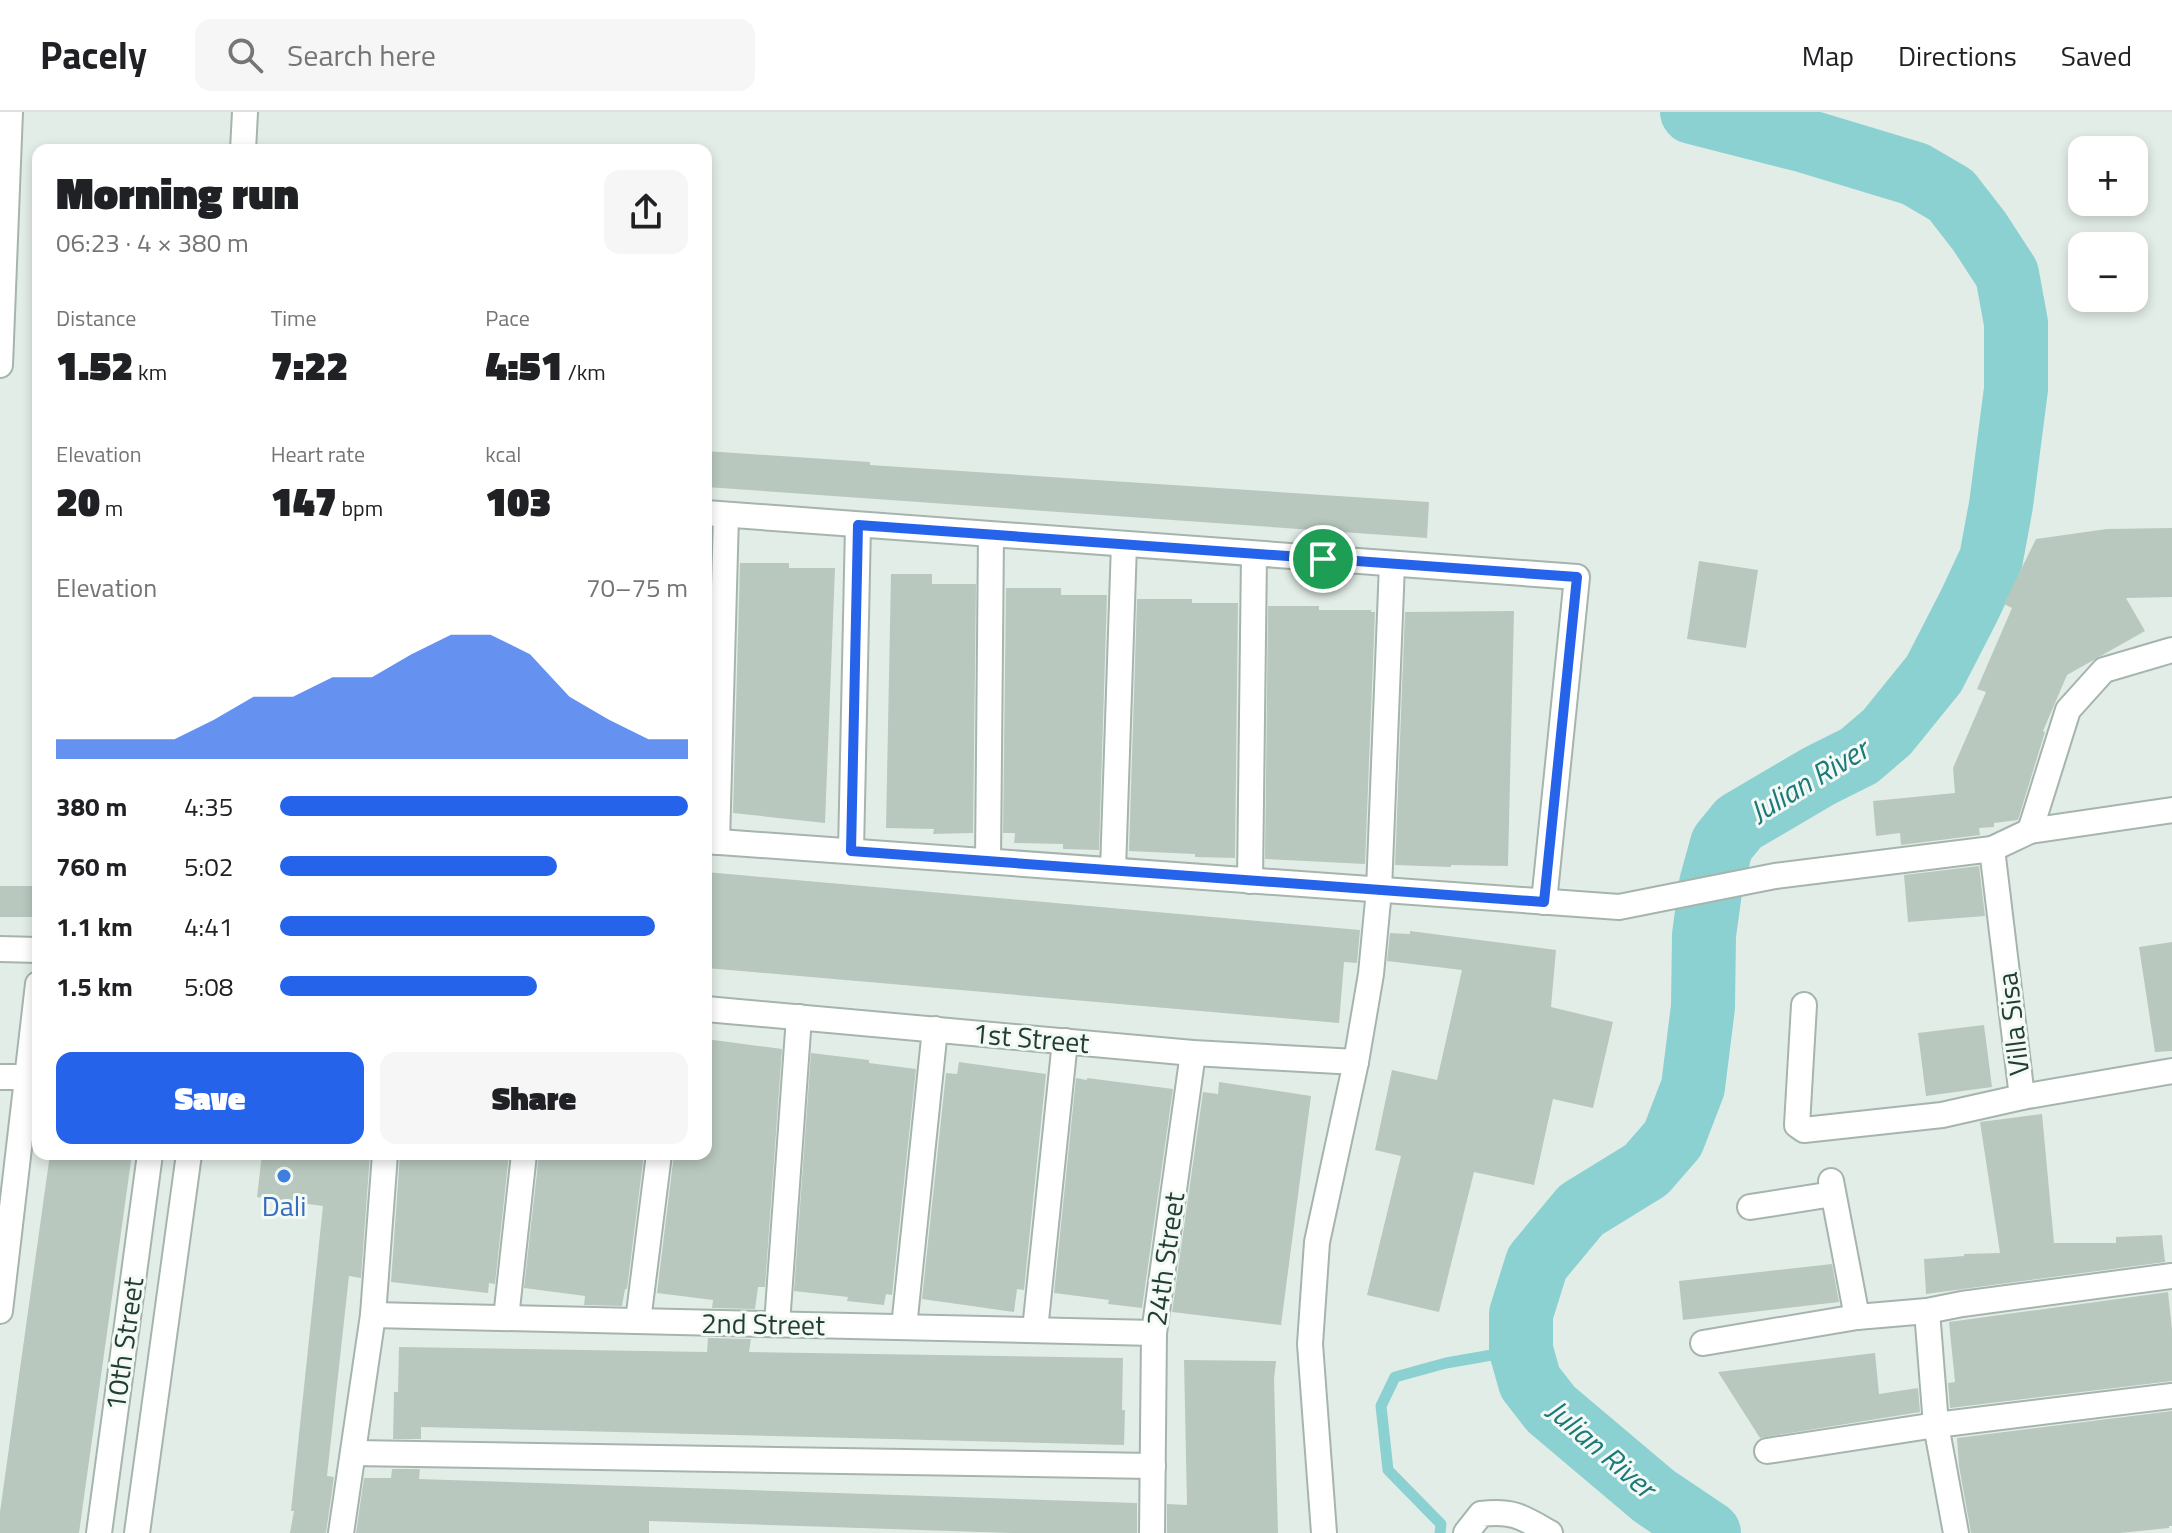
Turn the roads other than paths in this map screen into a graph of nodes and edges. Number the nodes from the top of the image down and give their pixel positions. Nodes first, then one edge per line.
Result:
1 (10, 112) edge
2 (245, 112) edge
3 (243, 144) edge
4 (4, 164) edge
5 (1, 319) edge
6 (0, 365) edge
7 (716, 514) edge
8 (858, 525) junction
9 (991, 535) junction
10 (1124, 544) junction
11 (1254, 554) junction
12 (1392, 564) junction
13 (2172, 650) edge
14 (2172, 810) edge
15 (2030, 831) junction
16 (712, 841) edge
17 (1992, 849) junction
18 (851, 851) junction
19 (988, 861) junction
20 (1113, 870) junction
21 (1250, 881) junction
22 (1379, 890) junction
23 (1544, 902) junction
24 (0, 949) edge
25 (32, 950) edge
26 (1804, 1005) dead end
27 (712, 1010) edge
28 (799, 1017) junction
29 (935, 1029) junction
30 (32, 1035) edge
31 (1065, 1041) junction
32 (1193, 1053) junction
33 (1356, 1062) junction
34 (2172, 1071) edge
35 (0, 1077) edge
36 (27, 1077) junction
37 (2022, 1097) junction
38 (149, 1160) edge
39 (188, 1160) edge
40 (385, 1160) edge
41 (523, 1160) edge
42 (658, 1160) edge
43 (1750, 1207) dead end
44 (6, 1210) edge
45 (2172, 1276) edge
46 (0, 1311) edge
47 (1927, 1311) junction
48 (373, 1315) junction
49 (1857, 1317) junction
50 (506, 1318) junction
51 (638, 1321) junction
52 (777, 1324) junction
53 (904, 1327) junction
54 (1035, 1330) junction
55 (1154, 1333) junction
56 (1703, 1343) dead end
57 (2172, 1396) edge
58 (1936, 1425) junction
59 (1767, 1451) dead end
60 (353, 1453) junction
61 (1153, 1466) junction
62 (99, 1533) edge
63 (137, 1533) edge
64 (341, 1533) edge
65 (1152, 1533) edge
66 (1324, 1533) edge
67 (1466, 1533) edge
68 (1550, 1533) edge
69 (1956, 1533) edge

1 - 4 street
2 - 3 street
4 - 5 street
5 - 6 street
7 - 8 street
7 - 16 street
8 - 9 street
8 - 18 street
9 - 10 street
9 - 19 street
10 - 11 street
10 - 20 street
11 - 12 street
11 - 21 street
12 - 22 street
12 - 23 street
13 - 15 street
14 - 15 street
15 - 17 street
16 - 18 street
17 - 23 street
17 - 37 street, Villa Sisa
18 - 19 street
19 - 20 street
20 - 21 street
21 - 22 street
22 - 23 street
22 - 33 street
24 - 25 street
26 - 37 street
27 - 28 street, 1st Street
28 - 29 street, 1st Street
28 - 52 street
29 - 31 street, 1st Street
29 - 53 street
30 - 36 street
31 - 32 street, 1st Street
31 - 54 street
32 - 33 street, 1st Street
32 - 55 street, 24th Street
33 - 66 street
34 - 37 street, Villa Sisa
35 - 36 street
36 - 44 street
38 - 62 street, 10th Street
39 - 63 street
40 - 48 street
41 - 50 street
42 - 51 street
43 - 49 street
44 - 46 street
45 - 47 street
47 - 49 street
47 - 58 street
48 - 50 street, 2nd Street
48 - 60 street
49 - 56 street
50 - 51 street, 2nd Street
51 - 52 street, 2nd Street
52 - 53 street, 2nd Street
53 - 54 street, 2nd Street
54 - 55 street, 2nd Street
55 - 61 street, 24th Street
57 - 58 street
58 - 59 street
58 - 69 street
60 - 61 street
60 - 64 street
61 - 65 street, 24th Street
67 - 68 street

